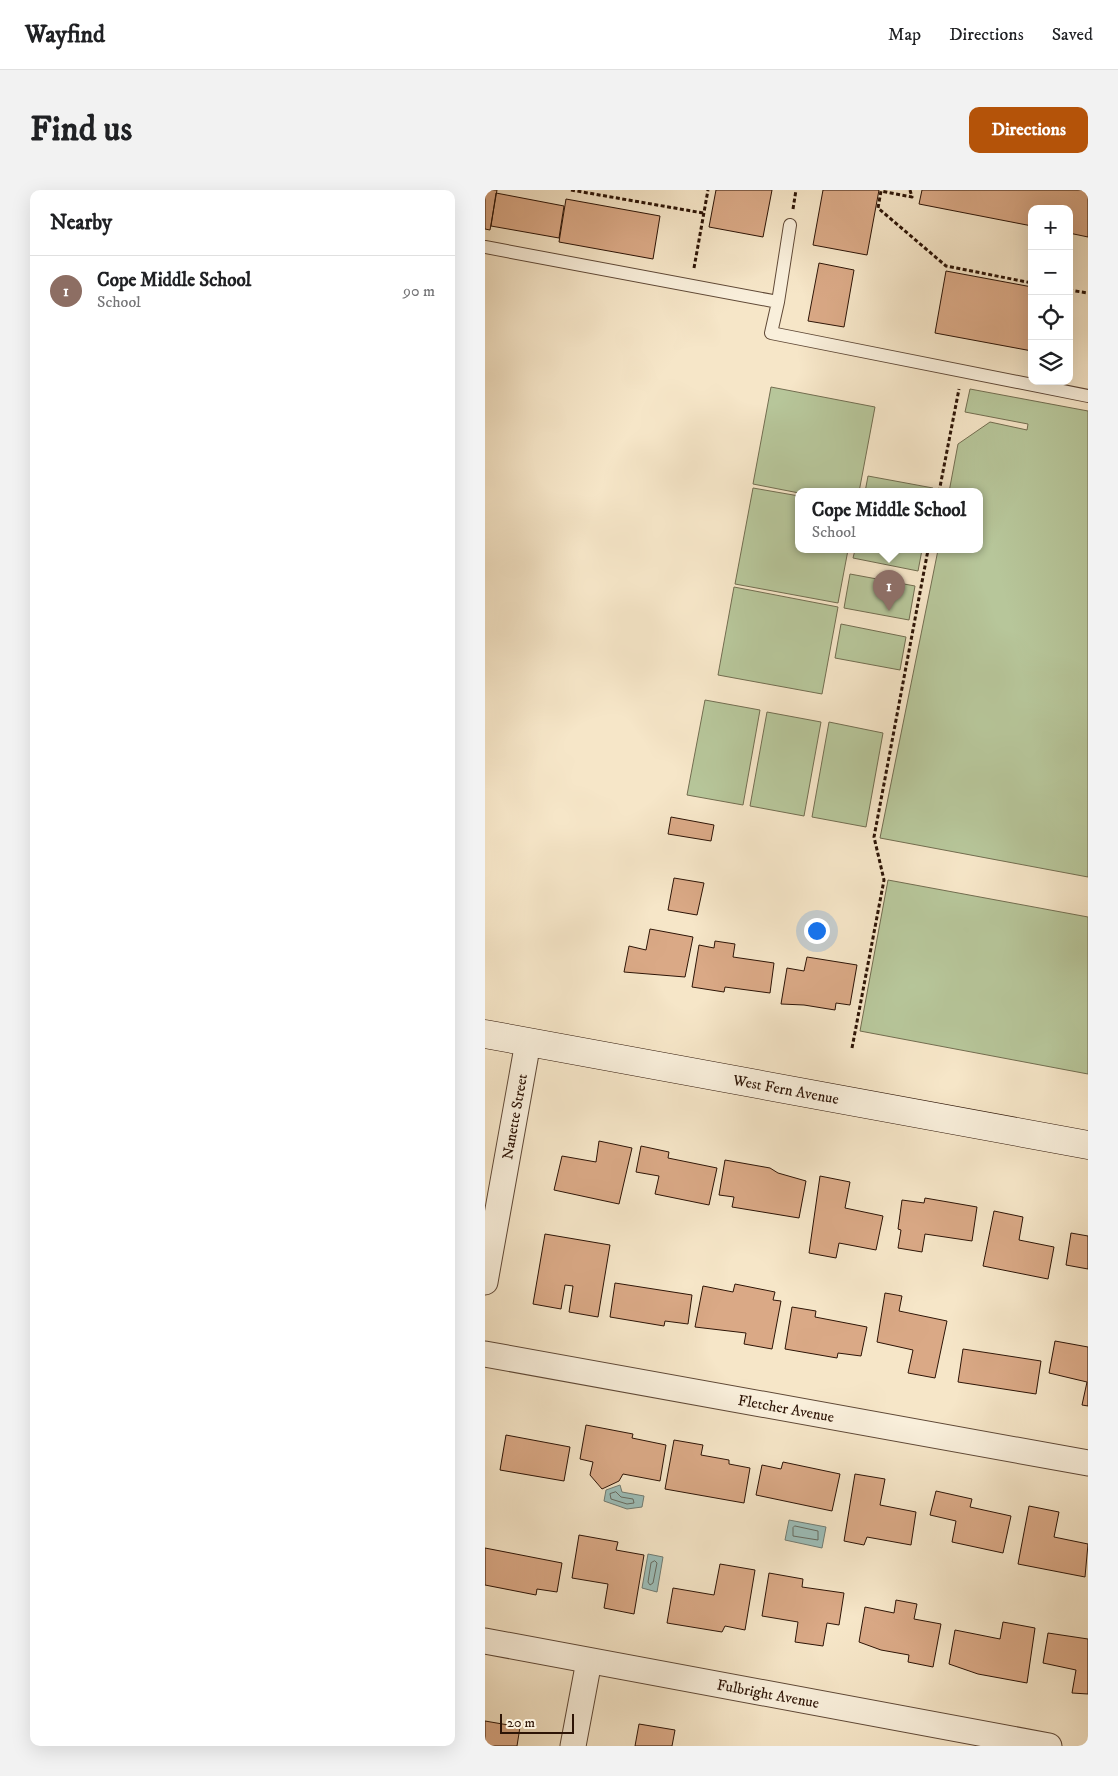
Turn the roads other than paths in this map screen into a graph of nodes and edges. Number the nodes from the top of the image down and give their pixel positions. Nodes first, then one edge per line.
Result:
1 (790, 224) dead end
2 (485, 247) edge
3 (778, 302) junction
4 (1088, 396) edge
5 (485, 1034) edge
6 (528, 1042) junction
7 (1088, 1145) edge
8 (485, 1282) edge
9 (485, 1354) edge
10 (1088, 1463) edge
11 (485, 1641) edge
12 (589, 1661) junction
13 (573, 1746) edge
14 (1049, 1746) edge

1 - 3 lane
2 - 3 lane
3 - 4 lane
5 - 6 street, West Fern Avenue
6 - 7 street, West Fern Avenue
6 - 8 street, Nanette Street
9 - 10 street, Fletcher Avenue
11 - 12 street, Fulbright Avenue
12 - 13 street
12 - 14 street, Fulbright Avenue

